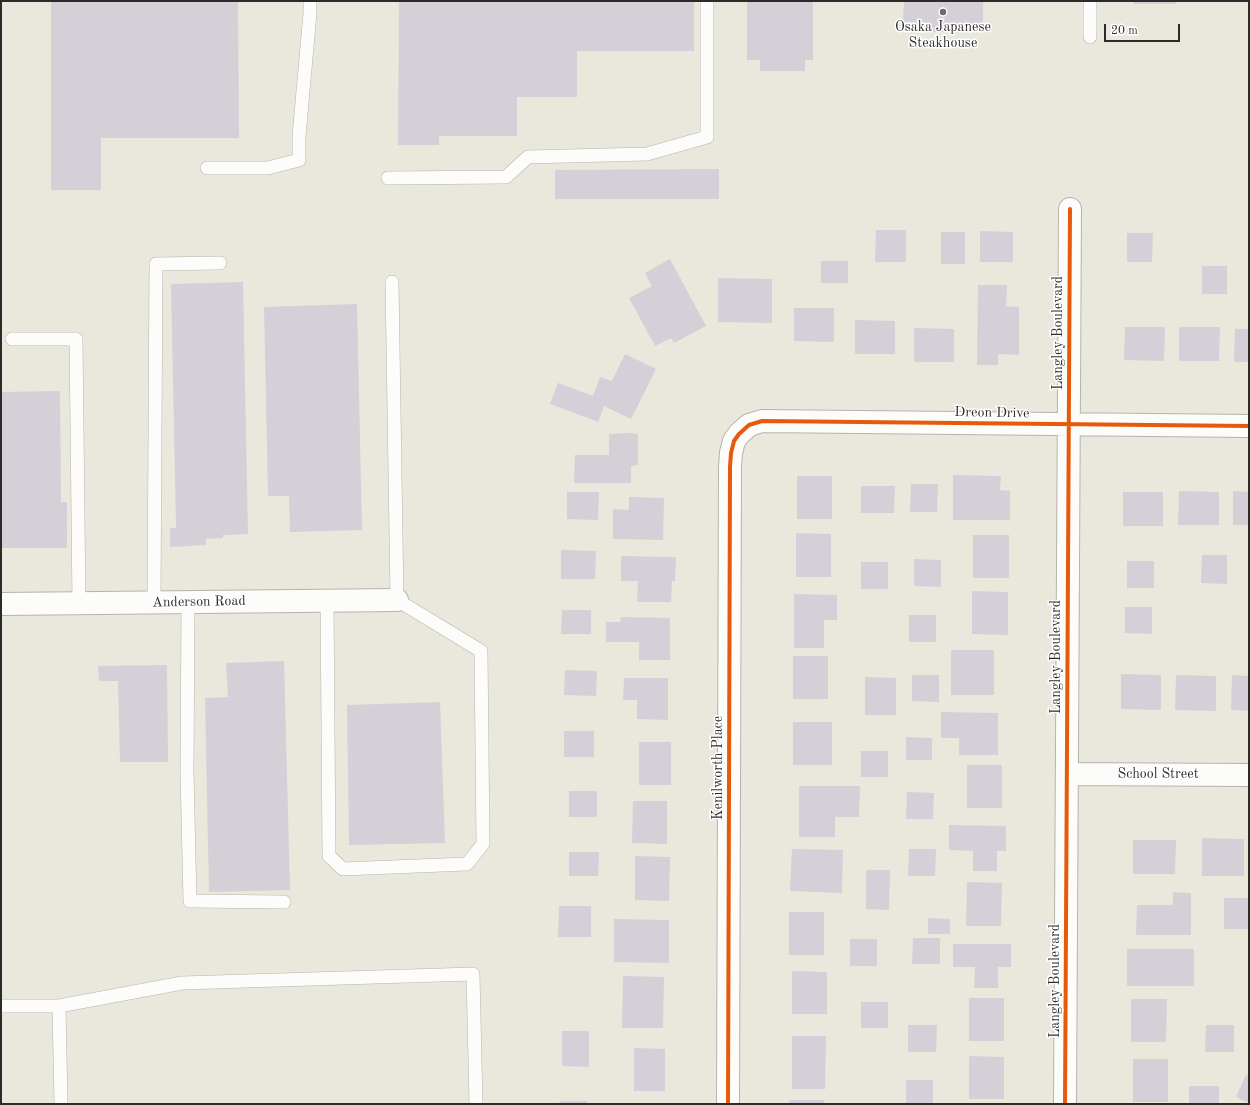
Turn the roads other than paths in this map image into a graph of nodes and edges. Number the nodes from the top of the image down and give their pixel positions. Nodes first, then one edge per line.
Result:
1 (310, 1) edge
2 (707, 1) edge
3 (1090, 1) edge
4 (1090, 37) dead end
5 (207, 168) dead end
6 (388, 178) dead end
7 (1070, 209) dead end
8 (220, 263) dead end
9 (392, 282) dead end
10 (12, 339) dead end
11 (1068, 425) junction
12 (1249, 426) edge
13 (739, 434) joint
14 (397, 600) junction
15 (327, 601) junction
16 (188, 602) junction
17 (154, 603) junction
18 (1, 604) edge
19 (79, 604) junction
20 (1067, 774) junction
21 (1249, 775) edge
22 (284, 902) dead end
23 (1, 1006) edge
24 (59, 1006) junction
25 (61, 1104) edge
26 (476, 1104) edge
27 (728, 1104) edge
28 (1065, 1104) edge

1 - 5 lane
2 - 6 lane
3 - 4 lane
7 - 11 street, Langley Boulevard
8 - 17 lane
9 - 14 lane
10 - 19 lane
11 - 12 street, Dreon Drive
11 - 13 street, Dreon Drive
11 - 20 street, Langley Boulevard
13 - 27 street, Kenilworth Place
14 - 15 street, Anderson Road
14 - 15 lane
15 - 16 street, Anderson Road
16 - 17 street, Anderson Road
16 - 22 lane
17 - 19 street, Anderson Road
18 - 19 street, Anderson Road
20 - 21 street, School Street
20 - 28 street, Langley Boulevard
23 - 24 lane
24 - 25 lane
24 - 26 lane

